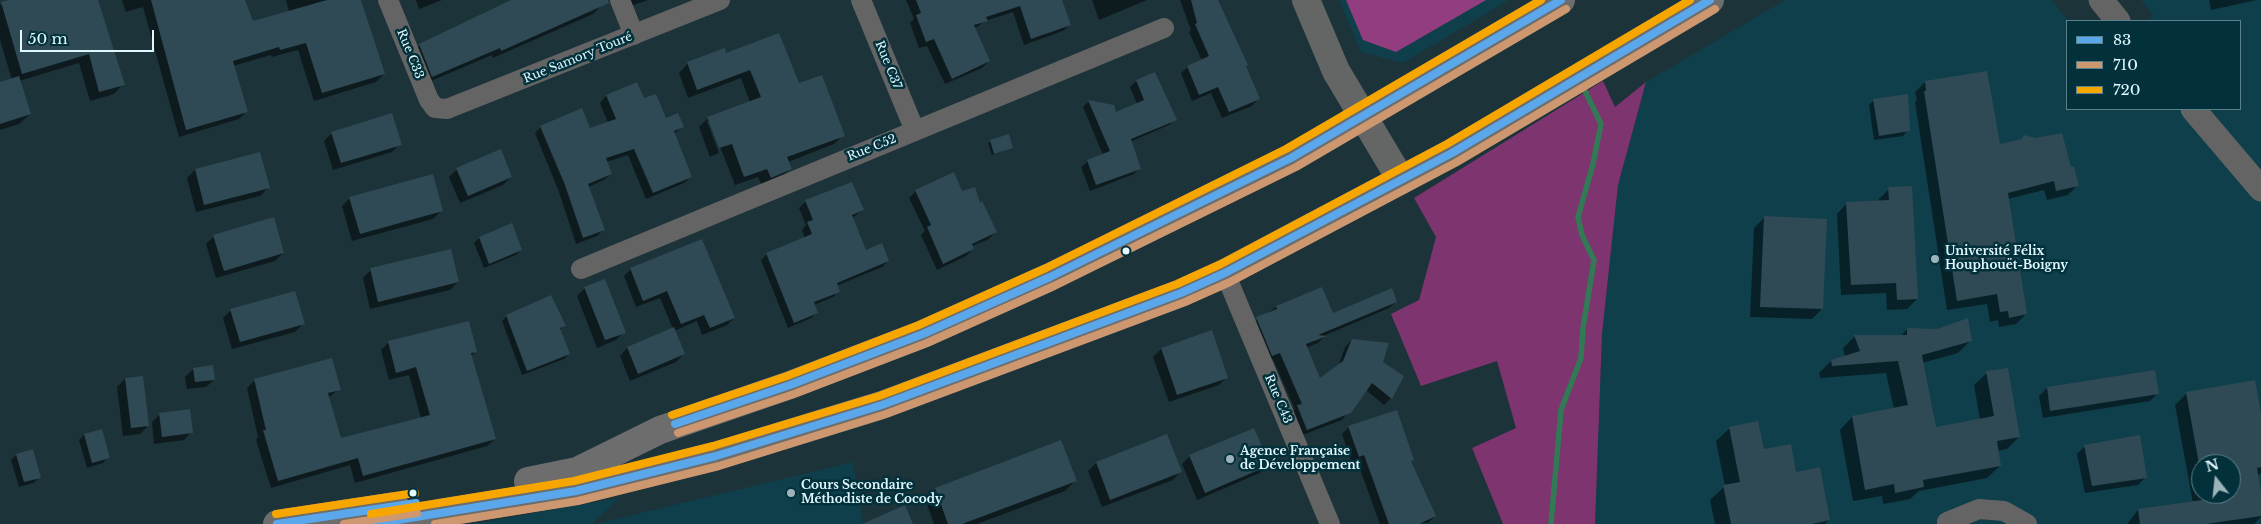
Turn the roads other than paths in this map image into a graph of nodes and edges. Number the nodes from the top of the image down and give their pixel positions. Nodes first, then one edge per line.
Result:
1 (388, 0) edge
2 (620, 0) edge
3 (720, 0) edge
4 (861, 0) edge
5 (1306, 0) edge
6 (1561, 0) edge
7 (1710, 0) edge
8 (2101, 0) edge
9 (2117, 20) edge
10 (1164, 28) dead end
11 (634, 35) junction
12 (434, 108) joint
13 (2194, 110) edge
14 (1364, 117) junction
15 (915, 131) junction
16 (1401, 180) junction
17 (2261, 189) edge
18 (581, 269) dead end
19 (1225, 274) junction
20 (1947, 522) dead end
21 (277, 524) edge
22 (373, 524) edge
23 (1330, 524) edge
24 (2027, 524) edge

1 - 12 street, Rue C33
2 - 11 street
3 - 11 street, Rue Samory Touré
4 - 15 street, Rue C37
5 - 14 main road
6 - 14 main road
7 - 16 main road
8 - 9 street
10 - 15 street, Rue C52
11 - 12 street, Rue Samory Touré
13 - 17 street
14 - 16 main road
14 - 21 main road
15 - 18 street, Rue C52
16 - 19 main road
19 - 22 main road
19 - 23 street, Rue C43
20 - 24 street

